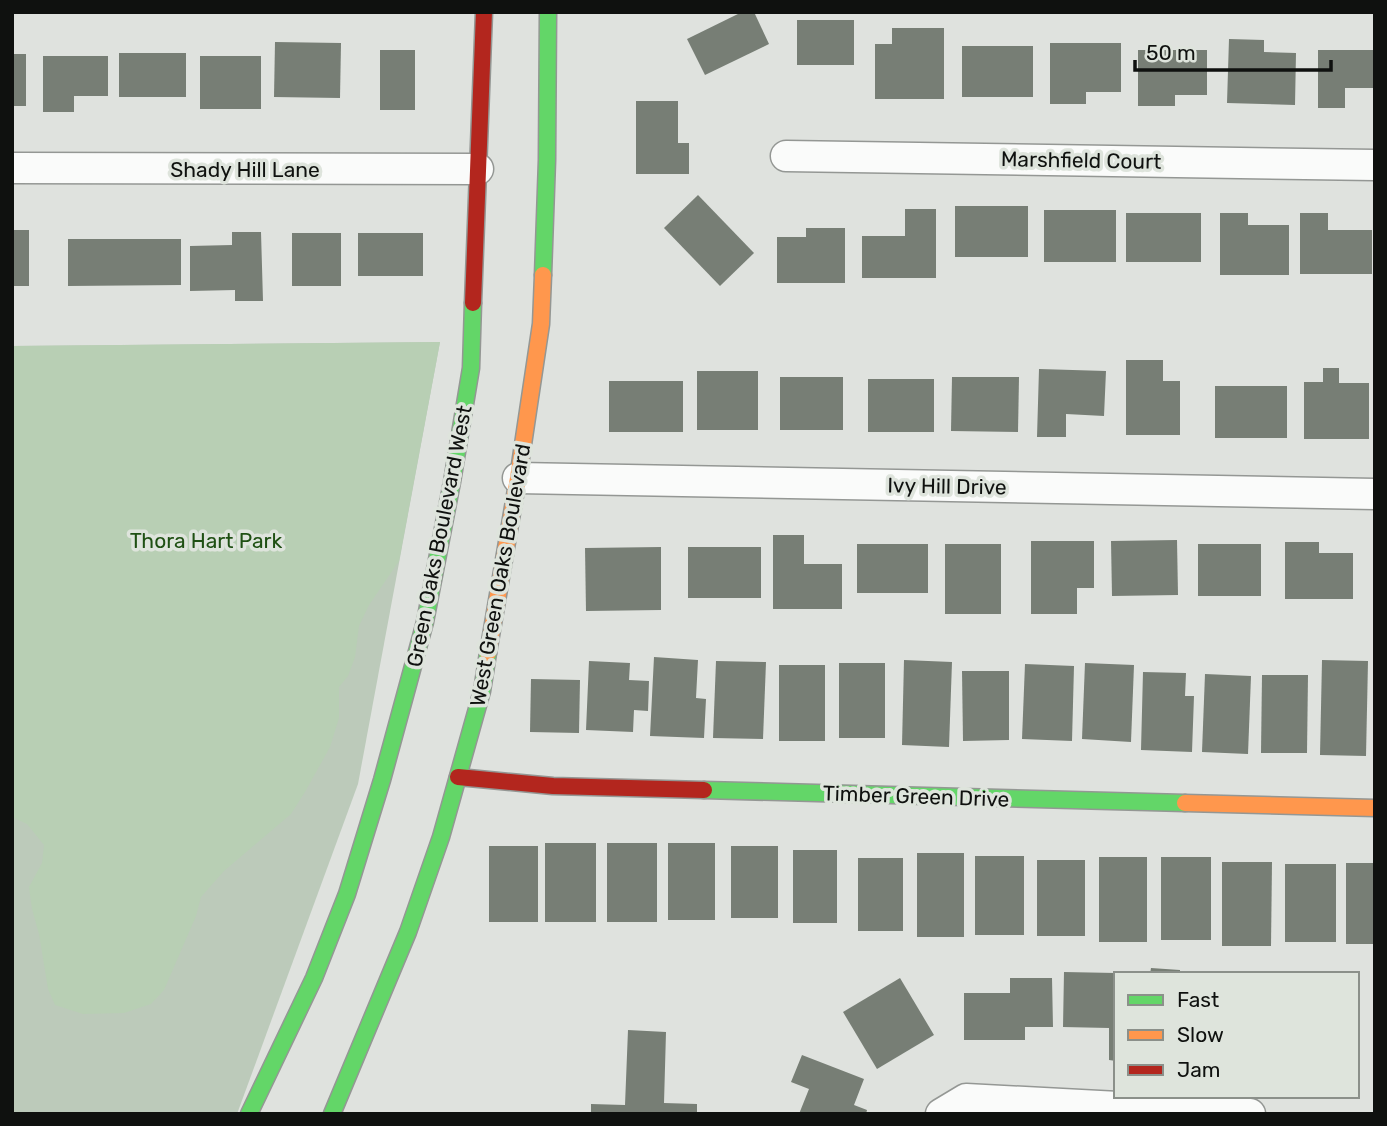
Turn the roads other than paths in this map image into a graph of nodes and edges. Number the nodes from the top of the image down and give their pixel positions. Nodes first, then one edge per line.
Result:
1 (484, 12) edge
2 (548, 12) edge
3 (786, 156) dead end
4 (1375, 165) edge
5 (12, 168) edge
6 (478, 169) junction
7 (518, 478) junction
8 (1375, 494) edge
9 (458, 777) junction
10 (1375, 808) edge
11 (250, 1114) edge
12 (332, 1114) edge
13 (941, 1114) edge
14 (1250, 1114) edge

1 - 6 main road, Green Oaks Boulevard West
2 - 7 main road, West Green Oaks Boulevard
3 - 4 street, Marshfield Court
5 - 6 street, Shady Hill Lane
6 - 11 main road, Green Oaks Boulevard West
7 - 8 street, Ivy Hill Drive
7 - 9 main road, West Green Oaks Boulevard
9 - 10 main road, Timber Green Drive
9 - 12 main road, West Green Oaks Boulevard
13 - 14 street

